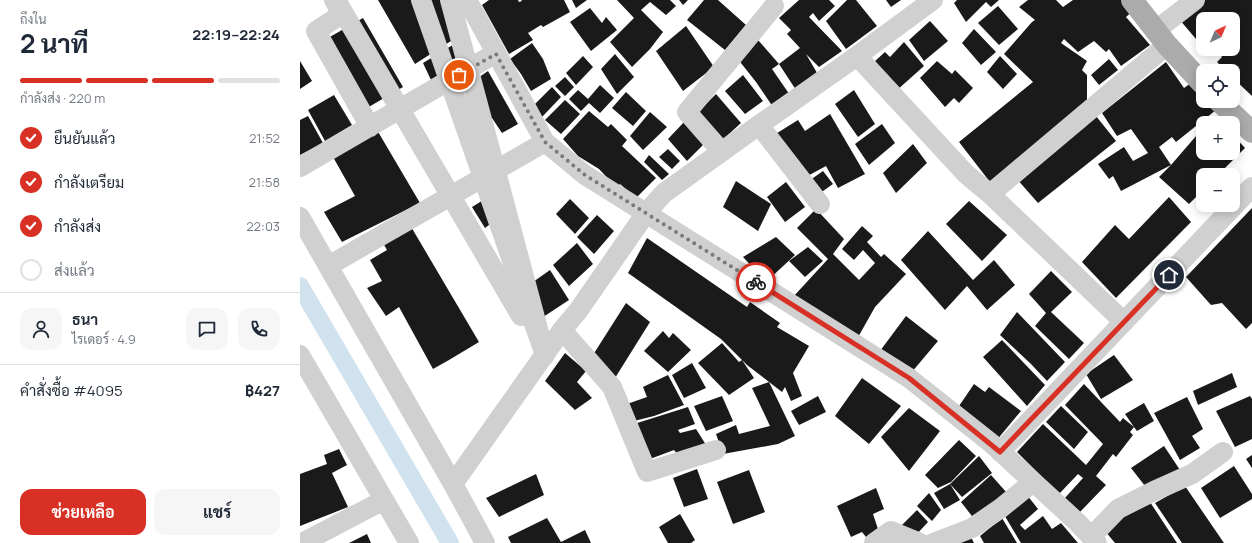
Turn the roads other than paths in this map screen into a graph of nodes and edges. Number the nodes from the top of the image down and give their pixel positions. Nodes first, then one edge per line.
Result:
1 (335, 0) edge
2 (421, 0) edge
3 (933, 0) edge
4 (1132, 0) edge
5 (1195, 0) edge
6 (465, 1) edge
7 (774, 6) dead end
8 (1161, 38) junction
9 (496, 54) junction
10 (857, 56) junction
11 (1196, 76) edge
12 (1226, 108) edge
13 (398, 110) junction
14 (759, 125) junction
15 (370, 127) junction
16 (1252, 132) edge
17 (545, 142) junction
18 (722, 152) junction
19 (300, 167) edge
20 (1252, 187) edge
21 (990, 194) junction
22 (446, 199) junction
23 (820, 204) dead end
24 (646, 213) junction
25 (300, 217) edge
26 (328, 266) junction
27 (1124, 322) junction
28 (562, 330) junction
29 (300, 355) edge
30 (545, 355) junction
31 (716, 450) dead end
32 (1000, 452) junction
33 (1223, 452) dead end
34 (1033, 482) junction
35 (453, 484) junction
36 (384, 500) junction
37 (1094, 540) edge
38 (302, 543) edge
39 (408, 543) edge
40 (485, 543) edge
41 (874, 543) edge
42 (920, 543) edge
43 (933, 543) edge

1 - 15 street
1 - 30 street
2 - 30 street
3 - 10 street
4 - 8 main road
5 - 8 street
6 - 9 street
6 - 30 street
7 - 18 street
8 - 11 main road
8 - 21 street
9 - 13 street
9 - 17 street
10 - 14 street
10 - 21 street
12 - 16 main road
13 - 15 street
13 - 22 street
14 - 18 street
14 - 23 street
15 - 19 street
17 - 22 street
17 - 24 street
18 - 24 street
20 - 27 street
21 - 27 street
22 - 26 street
22 - 30 street
24 - 28 street
24 - 32 street
25 - 26 street
26 - 35 street
27 - 32 street
28 - 30 street
28 - 31 street
29 - 36 street
30 - 35 street
32 - 34 street
33 - 37 street
34 - 37 street
34 - 43 street
35 - 40 street
36 - 38 street
36 - 39 street
41 - 42 street

